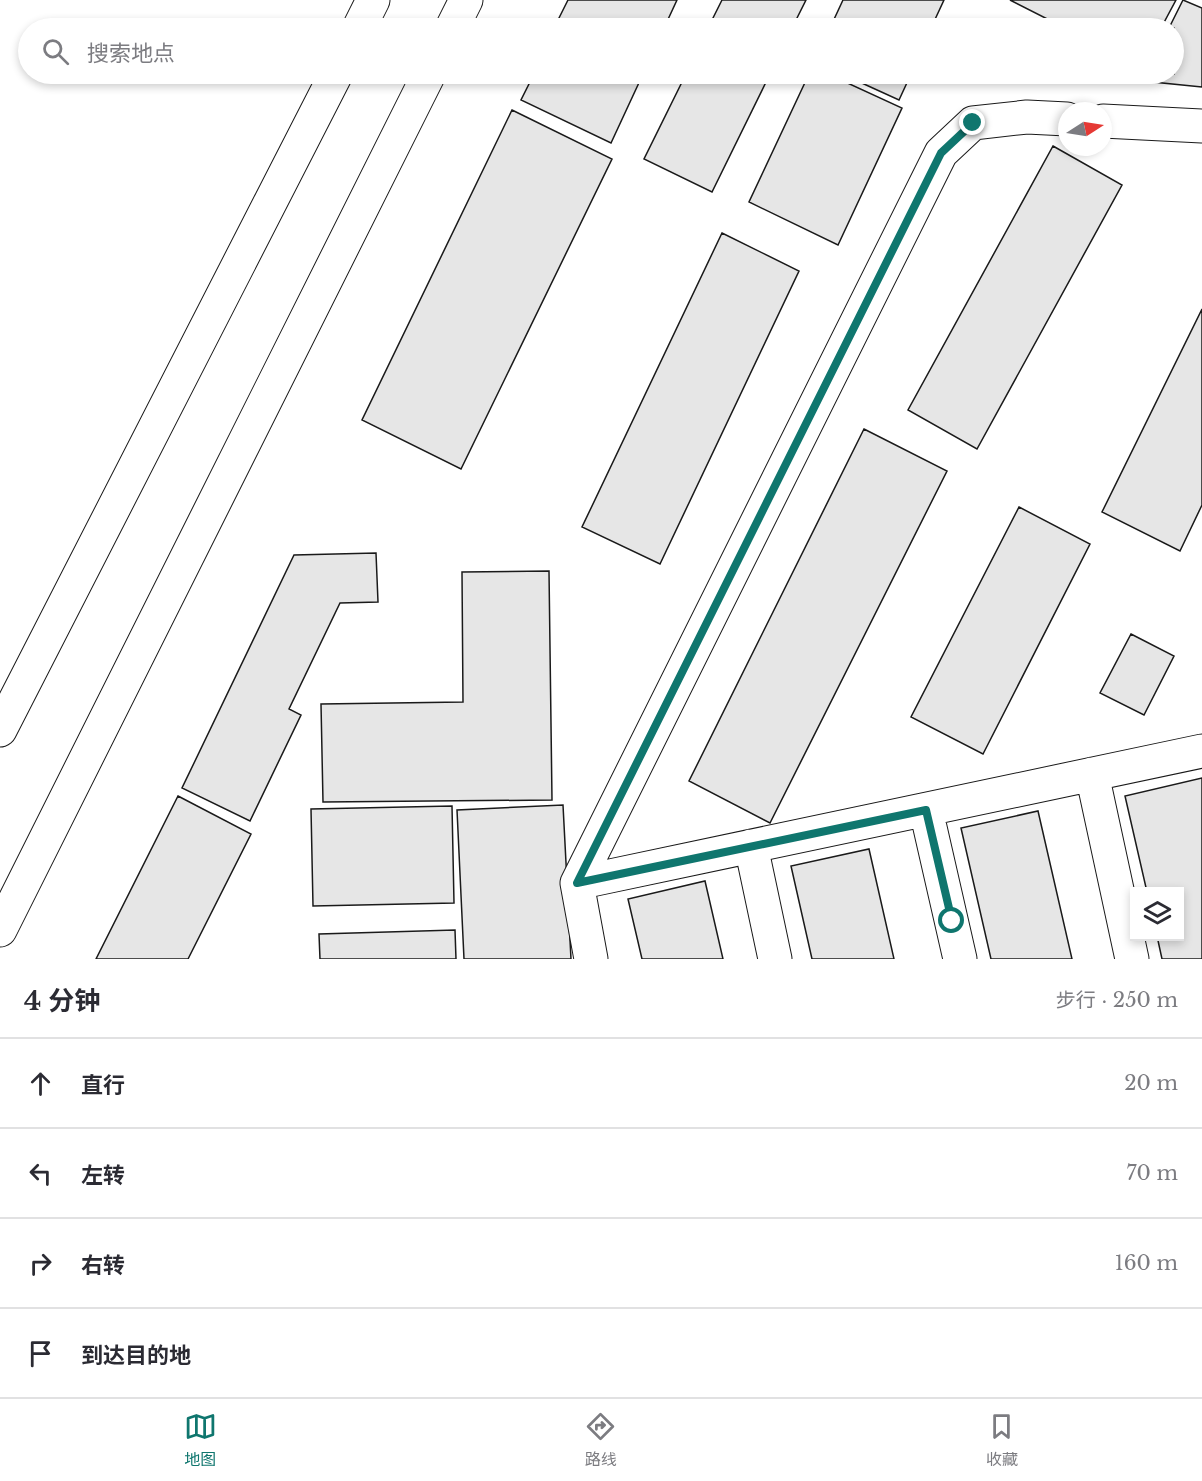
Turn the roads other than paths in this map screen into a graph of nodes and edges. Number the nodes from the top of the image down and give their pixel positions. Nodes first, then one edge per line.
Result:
1 (374, 0) edge
2 (466, 0) edge
3 (364, 18) edge
4 (457, 18) edge
5 (331, 84) edge
6 (424, 84) edge
7 (1058, 119) edge
8 (1112, 121) edge
9 (1202, 126) edge
10 (0, 730) edge
11 (1202, 751) edge
12 (1092, 774) junction
13 (926, 810) junction
14 (751, 846) junction
15 (577, 883) junction
16 (0, 930) edge
17 (591, 959) edge
18 (775, 959) edge
19 (960, 959) edge
20 (1131, 959) edge

1 - 3 street
2 - 4 street
5 - 10 street
6 - 16 street
7 - 15 street
8 - 9 street
11 - 12 street
12 - 13 street
12 - 20 street
13 - 14 street
13 - 19 street
14 - 15 street
14 - 18 street
15 - 17 street

